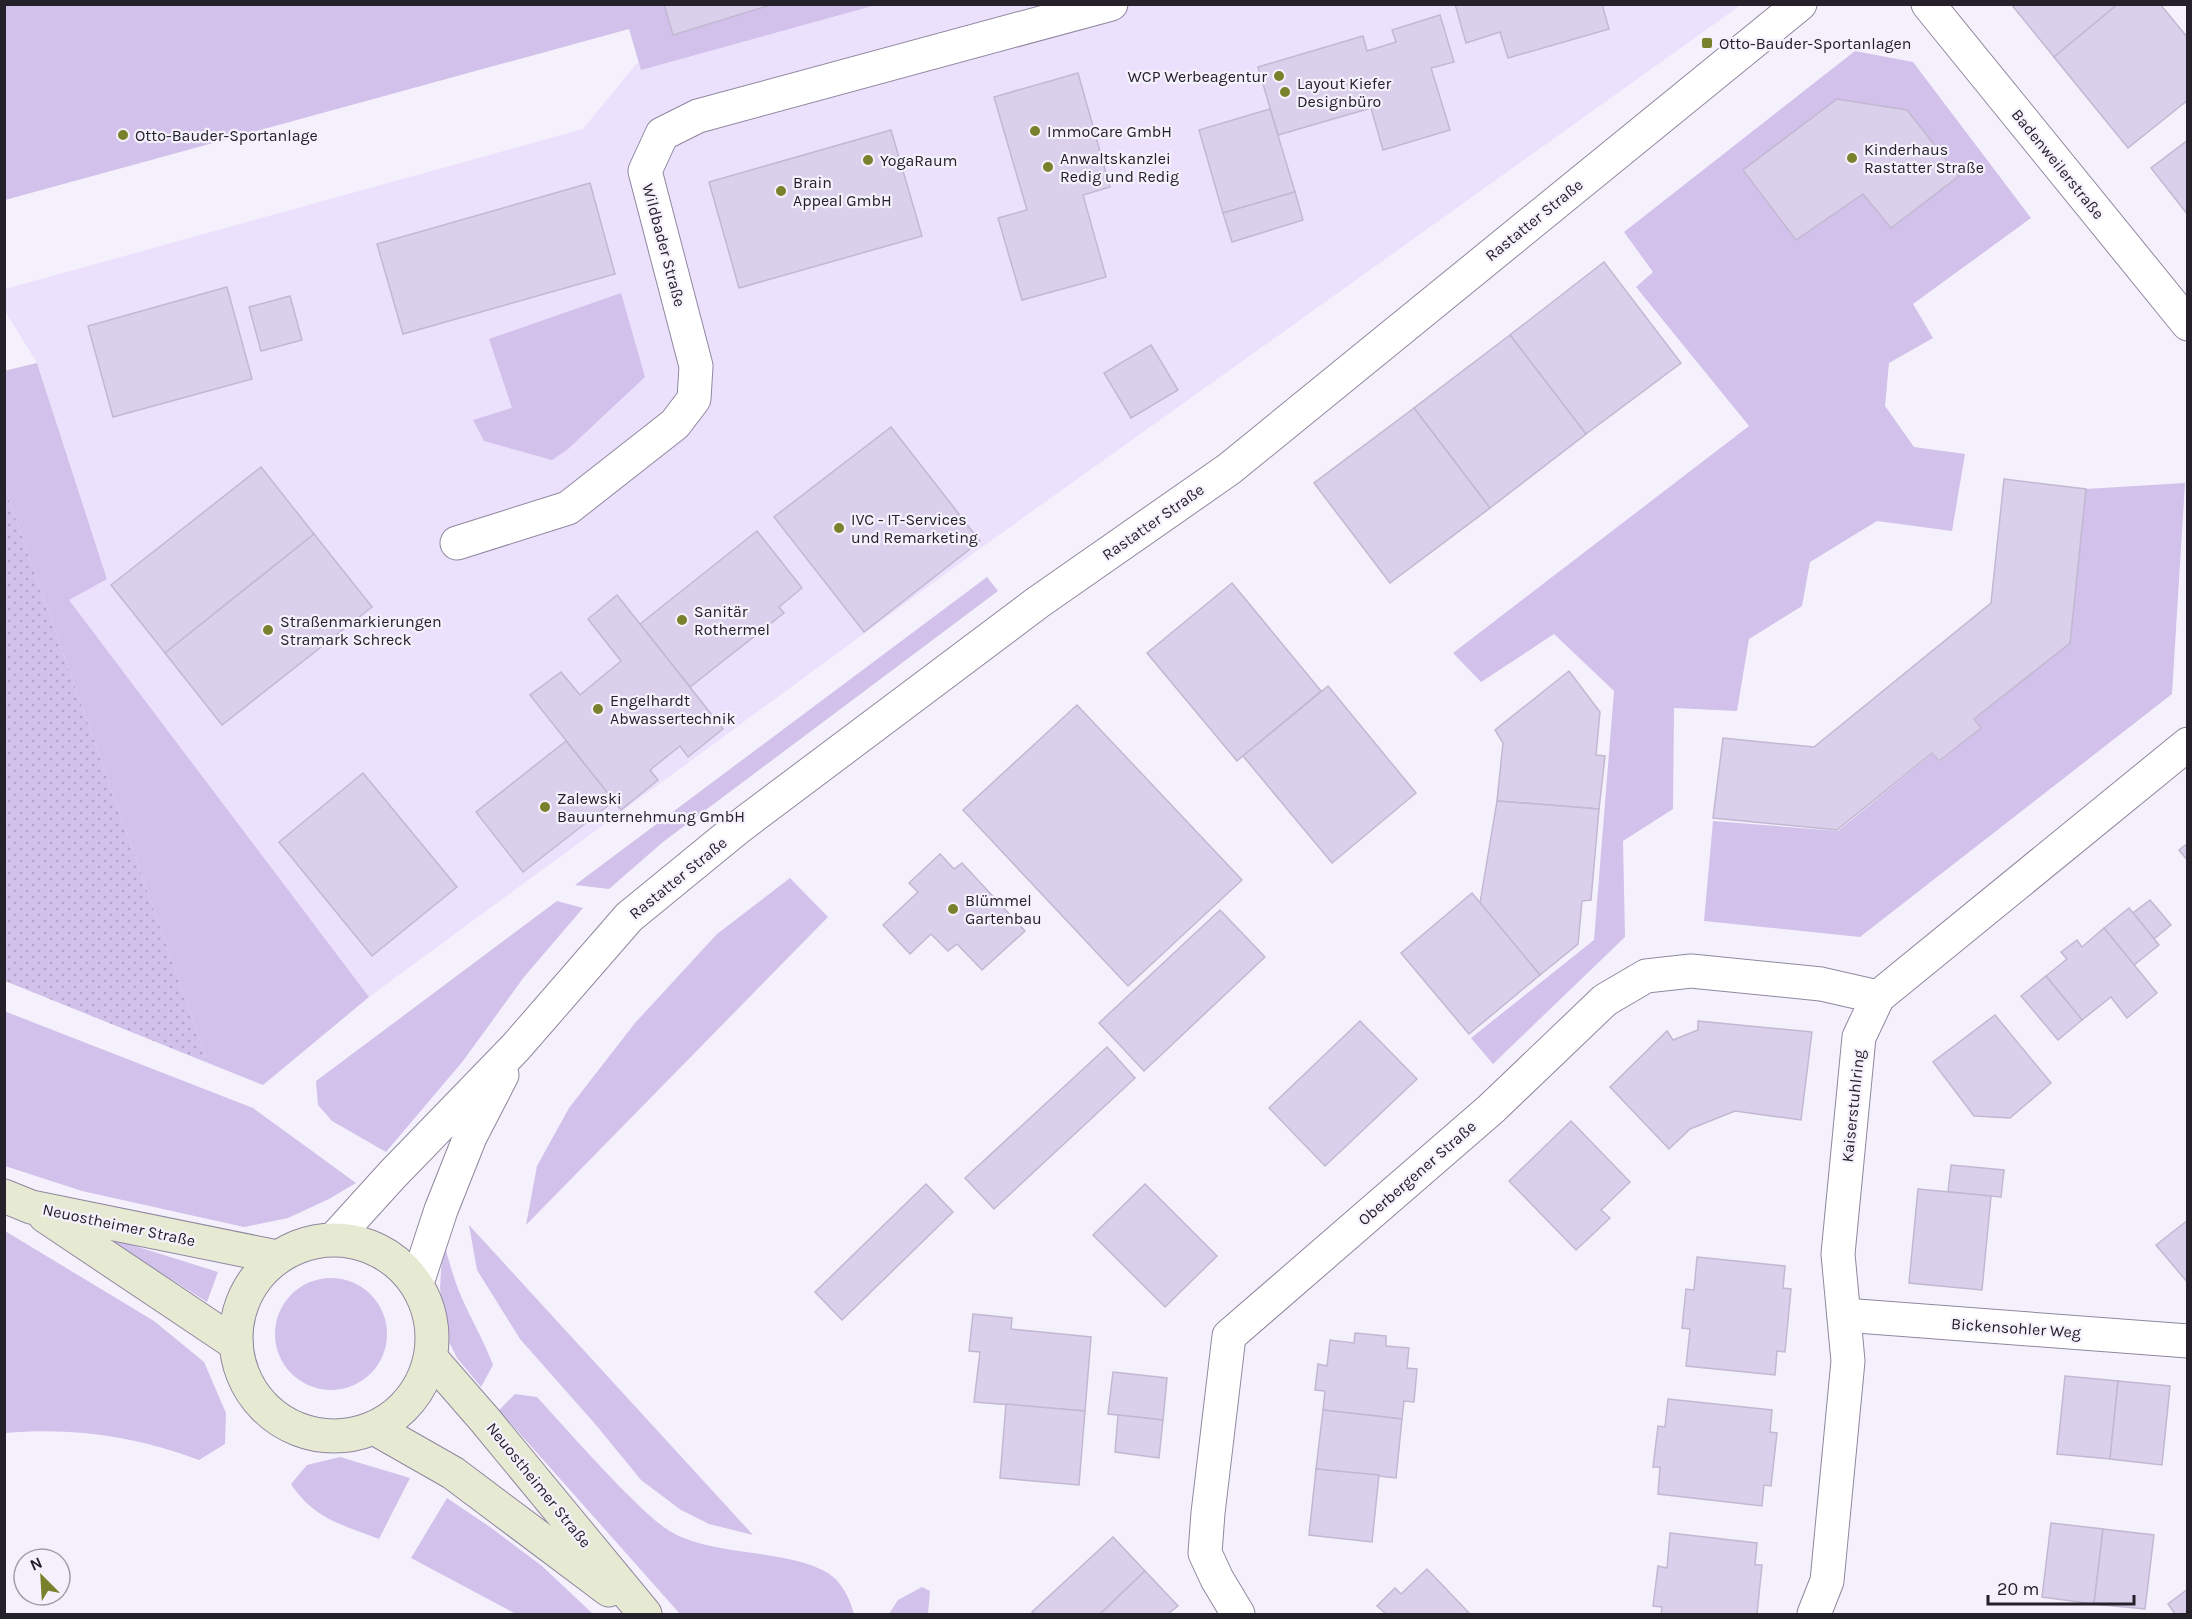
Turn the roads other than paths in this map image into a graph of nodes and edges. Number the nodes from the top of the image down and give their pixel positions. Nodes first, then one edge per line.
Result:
1 (1111, 4) edge
2 (1800, 4) edge
3 (1928, 4) edge
4 (2187, 324) edge
5 (457, 543) dead end
6 (2187, 744) edge
7 (1878, 997) junction
8 (516, 1047) junction
9 (18, 1202) edge
10 (334, 1239) junction
11 (277, 1257) junction
12 (417, 1283) junction
13 (1844, 1315) junction
14 (2187, 1341) edge
15 (236, 1344) junction
16 (431, 1358) junction
17 (374, 1428) junction
18 (643, 1614) edge
19 (1238, 1614) edge
20 (1815, 1614) edge
21 (1821, 1614) edge

1 - 5 street, Wildbader Straße
2 - 8 street, Rastatter Straße
3 - 4 street, Badenweilerstraße
6 - 7 street, Kaiserstuhlring
7 - 13 street, Kaiserstuhlring
7 - 19 street, Oberbergener Straße
8 - 10 street, Rastatter Straße
8 - 12 street, Rastatter Straße
9 - 11 main road, Neuostheimer Straße
9 - 15 main road, Neuostheimer Straße
10 - 11 main road
10 - 12 main road
11 - 15 main road
12 - 16 main road
13 - 14 street, Bickensohler Weg
13 - 20 street, Kaiserstuhlring
15 - 17 main road
16 - 17 main road
16 - 18 main road, Neuostheimer Straße
17 - 18 main road, Neuostheimer Straße
20 - 21 street

